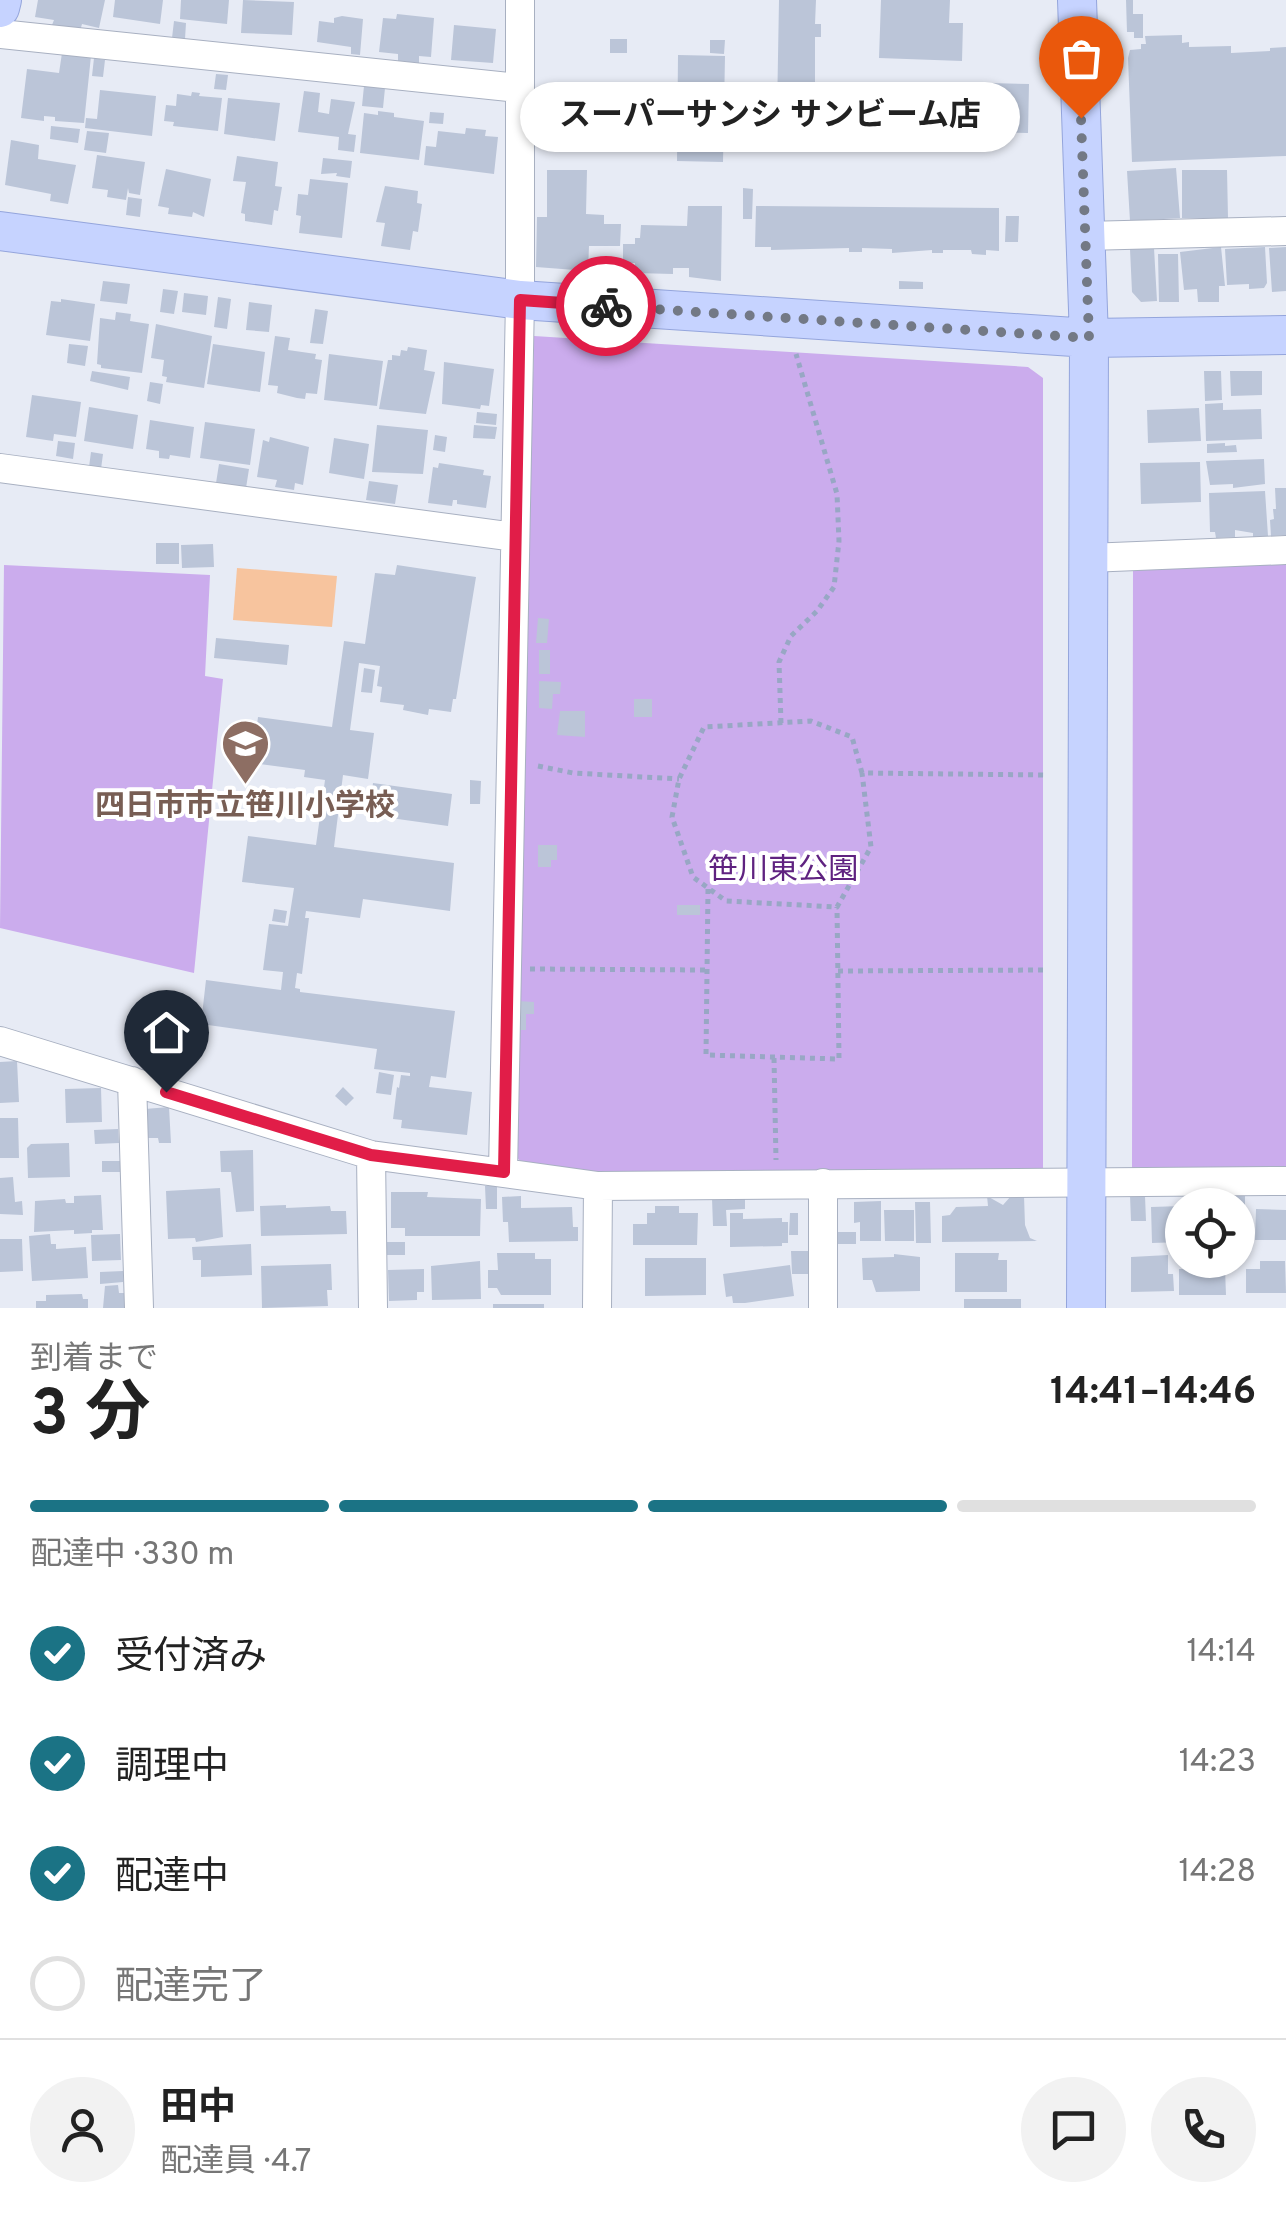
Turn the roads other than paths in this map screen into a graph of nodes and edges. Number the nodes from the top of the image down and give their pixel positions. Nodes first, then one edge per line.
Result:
1 (2, 0) edge
2 (520, 0) edge
3 (1077, 0) edge
4 (0, 8) edge
5 (0, 34) edge
6 (520, 88) junction
7 (0, 231) edge
8 (1286, 231) edge
9 (1086, 236) junction
10 (520, 300) junction
11 (1286, 335) edge
12 (1089, 338) junction
13 (0, 468) edge
14 (515, 538) junction
15 (1286, 550) edge
16 (1088, 558) junction
17 (0, 1041) edge
18 (132, 1081) junction
19 (371, 1155) junction
20 (504, 1172) junction
21 (1286, 1181) edge
22 (823, 1182) junction
23 (1088, 1182) junction
24 (598, 1186) junction
25 (139, 1308) edge
26 (372, 1308) edge
27 (597, 1308) edge
28 (823, 1308) edge
29 (1086, 1308) edge

1 - 4 street
2 - 6 street
3 - 9 street
5 - 6 street
6 - 10 street
7 - 10 street
8 - 9 street
9 - 12 street
10 - 12 street
10 - 14 street
11 - 12 street
12 - 16 street
13 - 14 street
14 - 20 street
15 - 16 street
16 - 23 street
17 - 18 street
18 - 19 street
18 - 25 street
19 - 20 street
19 - 26 street
20 - 24 street
21 - 23 street
22 - 23 street
22 - 24 street
22 - 28 street
23 - 29 street
24 - 27 street

